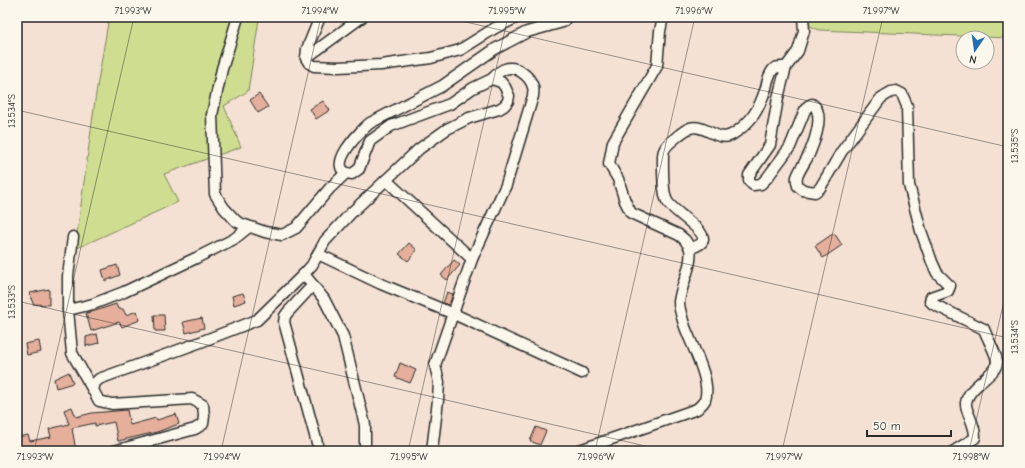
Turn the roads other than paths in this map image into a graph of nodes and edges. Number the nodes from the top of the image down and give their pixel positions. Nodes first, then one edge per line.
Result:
1 (238, 17) edge
2 (320, 17) edge
3 (362, 17) edge
4 (518, 17) edge
5 (567, 17) edge
6 (663, 17) edge
7 (803, 17) edge
8 (306, 58) junction
9 (786, 67) junction
10 (492, 79) junction
11 (346, 173) junction
12 (386, 180) junction
13 (250, 227) junction
14 (72, 237) dead end
15 (690, 248) junction
16 (318, 254) junction
17 (472, 259) junction
18 (304, 274) junction
19 (313, 285) junction
20 (68, 310) junction
21 (454, 314) junction
22 (582, 373) dead end
23 (93, 390) junction
24 (317, 443) dead end
25 (114, 451) edge
26 (365, 451) edge
27 (432, 451) edge
28 (577, 451) edge
29 (954, 451) edge

1 - 13 street
2 - 8 street
3 - 8 street
4 - 8 street
5 - 11 street
6 - 15 street
7 - 9 street
9 - 15 street
9 - 29 street
10 - 11 street
10 - 12 street
10 - 17 street
11 - 13 street
12 - 16 street
12 - 17 street
13 - 20 street
14 - 20 street
15 - 28 street
16 - 18 street
16 - 21 street
17 - 21 street
18 - 19 street
18 - 23 street
19 - 24 street
19 - 26 street
20 - 23 street
21 - 22 street
21 - 27 street
23 - 25 street

